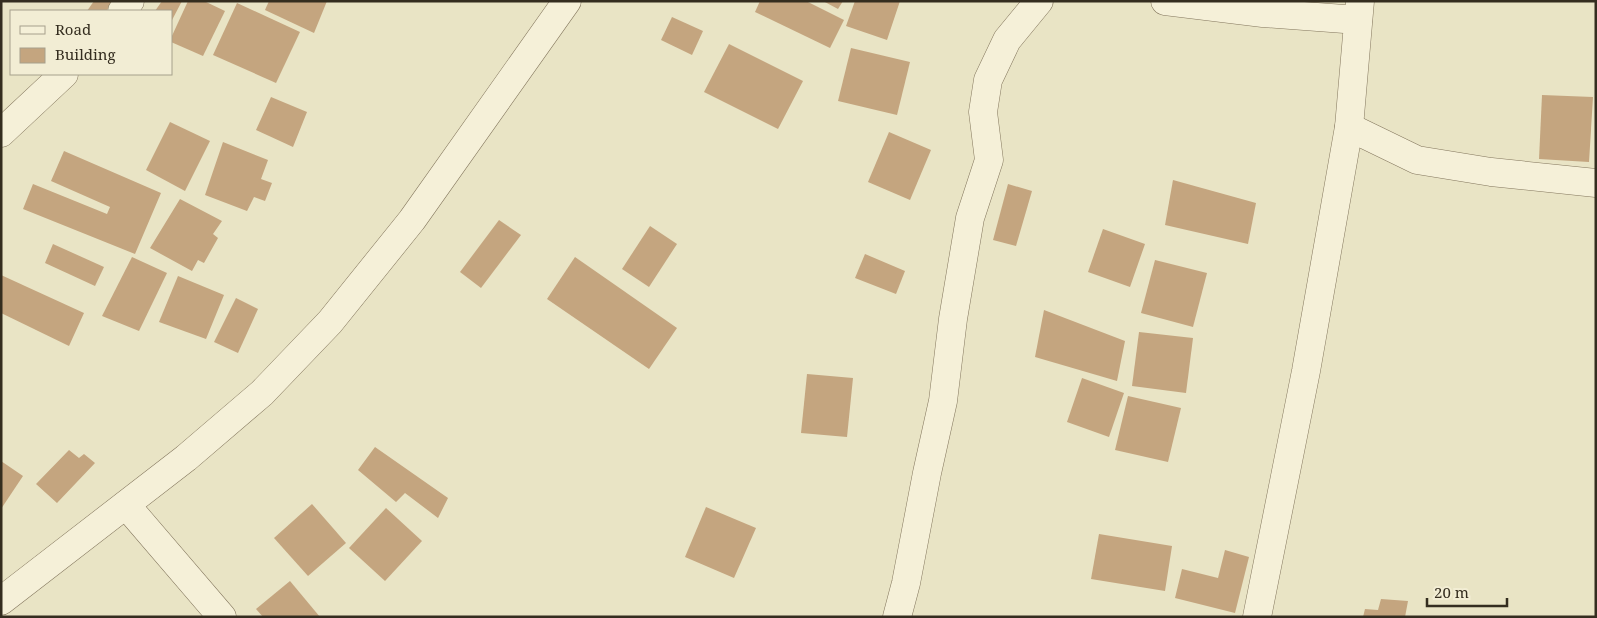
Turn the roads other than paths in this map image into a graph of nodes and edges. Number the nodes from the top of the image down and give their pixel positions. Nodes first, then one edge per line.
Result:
1 (567, 1) edge
2 (1039, 1) edge
3 (1165, 1) edge
4 (1359, 10) edge
5 (63, 75) edge
6 (1349, 128) junction
7 (1, 133) edge
8 (1596, 183) edge
9 (126, 505) junction
10 (1, 601) edge
11 (222, 617) edge
12 (897, 617) edge
13 (1257, 617) edge

1 - 9 street
2 - 12 street
3 - 4 street
4 - 6 street
5 - 7 street
6 - 8 street
6 - 13 street
9 - 10 street
9 - 11 street

